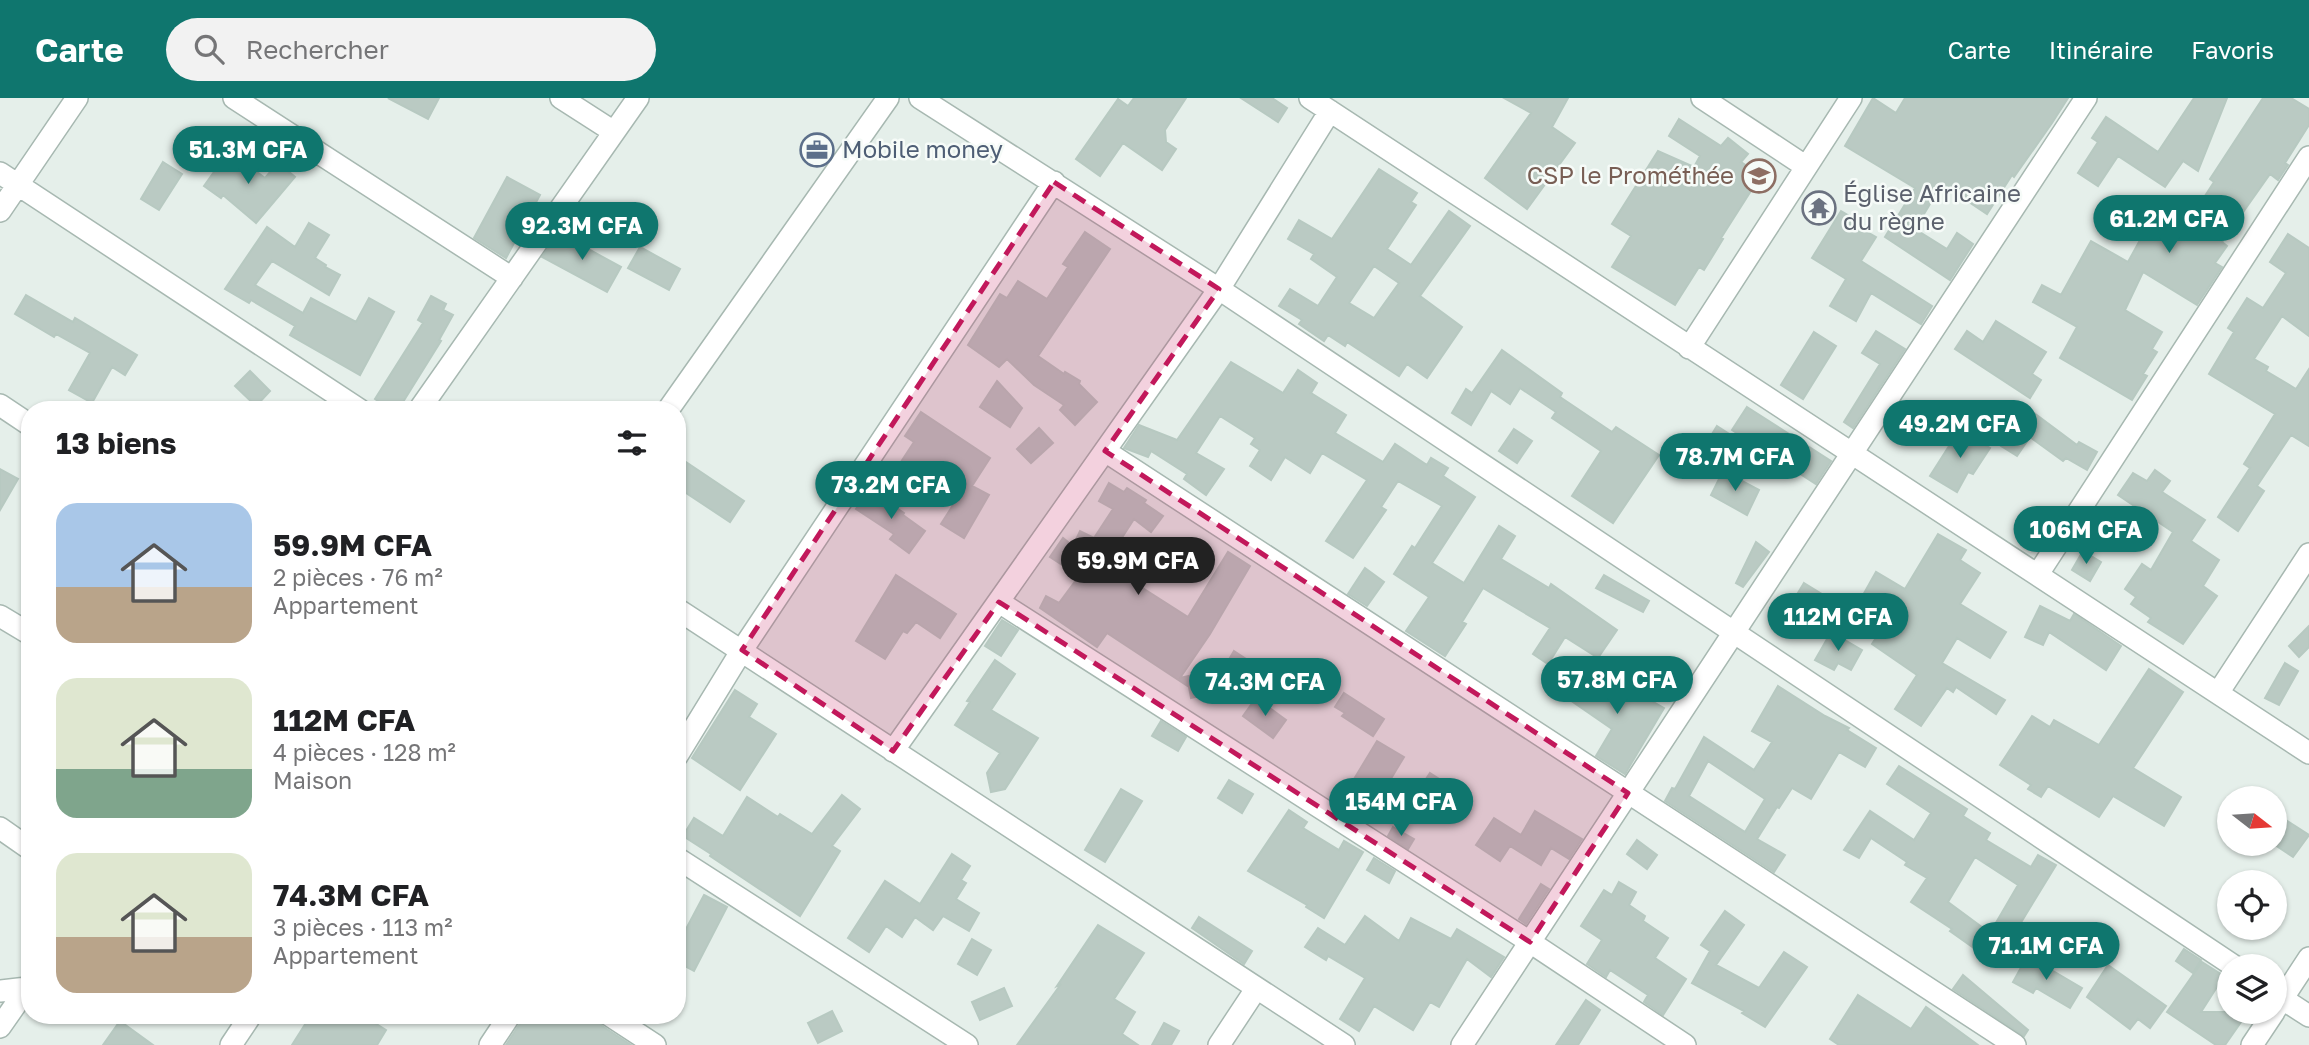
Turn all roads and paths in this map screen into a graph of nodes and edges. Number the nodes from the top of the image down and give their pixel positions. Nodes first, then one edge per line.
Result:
1 (77, 98) edge
2 (234, 98) edge
3 (561, 98) edge
4 (638, 98) edge
5 (888, 98) edge
6 (920, 98) edge
7 (1310, 98) edge
8 (1702, 98) edge
9 (1851, 98) edge
10 (2086, 98) edge
11 (1330, 111) junction
12 (614, 132) junction
13 (2309, 157) edge
14 (1805, 166) junction
15 (8, 179) edge
16 (1054, 182) junction
17 (0, 211) edge
18 (512, 278) junction
19 (1219, 289) junction
20 (1689, 348) junction
21 (346, 401) edge
22 (425, 401) edge
23 (674, 401) edge
24 (0, 405) edge
25 (21, 419) edge
26 (1105, 451) junction
27 (1852, 454) junction
28 (2309, 554) edge
29 (2038, 574) junction
30 (999, 601) junction
31 (686, 615) edge
32 (0, 616) edge
33 (21, 629) edge
34 (1735, 632) junction
35 (742, 650) junction
36 (2218, 693) junction
37 (686, 741) edge
38 (893, 751) junction
39 (2309, 753) edge
40 (1628, 793) junction
41 (0, 828) edge
42 (21, 843) edge
43 (686, 864) edge
44 (1530, 942) junction
45 (2217, 955) edge
46 (2309, 958) edge
47 (21, 987) edge
48 (1256, 989) junction
49 (2287, 989) edge
50 (0, 991) edge
51 (21, 996) edge
52 (2287, 1007) edge
53 (2309, 1016) edge
54 (245, 1024) edge
55 (504, 1024) edge
56 (623, 1024) edge
57 (2264, 1024) edge
58 (0, 1027) edge
59 (231, 1045) edge
60 (490, 1045) edge
61 (655, 1045) edge
62 (967, 1045) edge
63 (1219, 1045) edge
64 (1344, 1045) edge
65 (1462, 1045) edge
66 (1685, 1045) edge
67 (2015, 1045) edge
68 (2252, 1045) edge

1 - 15 street
2 - 18 street
3 - 12 street
4 - 12 street
5 - 23 street
6 - 16 street
7 - 11 street
8 - 14 street
9 - 14 street
10 - 27 street
11 - 19 street
11 - 20 street
12 - 18 street
13 - 29 street
14 - 20 street
15 - 17 street
15 - 21 street
16 - 19 street
16 - 35 street
18 - 22 street
19 - 26 street
19 - 34 street
20 - 27 street
24 - 25 street
26 - 30 street
26 - 40 street
27 - 29 street
27 - 34 street
28 - 36 street
29 - 36 street
30 - 38 street
30 - 44 street
31 - 35 street
32 - 33 street
34 - 40 street
34 - 45 street
35 - 37 street
35 - 38 street
36 - 39 street
38 - 48 street
40 - 44 street
40 - 67 street
41 - 42 street
43 - 62 street
44 - 65 street
44 - 66 street
46 - 49 street
47 - 50 street
48 - 63 street
48 - 64 street
51 - 58 street
52 - 53 street
54 - 59 street
55 - 60 street
56 - 61 street
57 - 68 street

